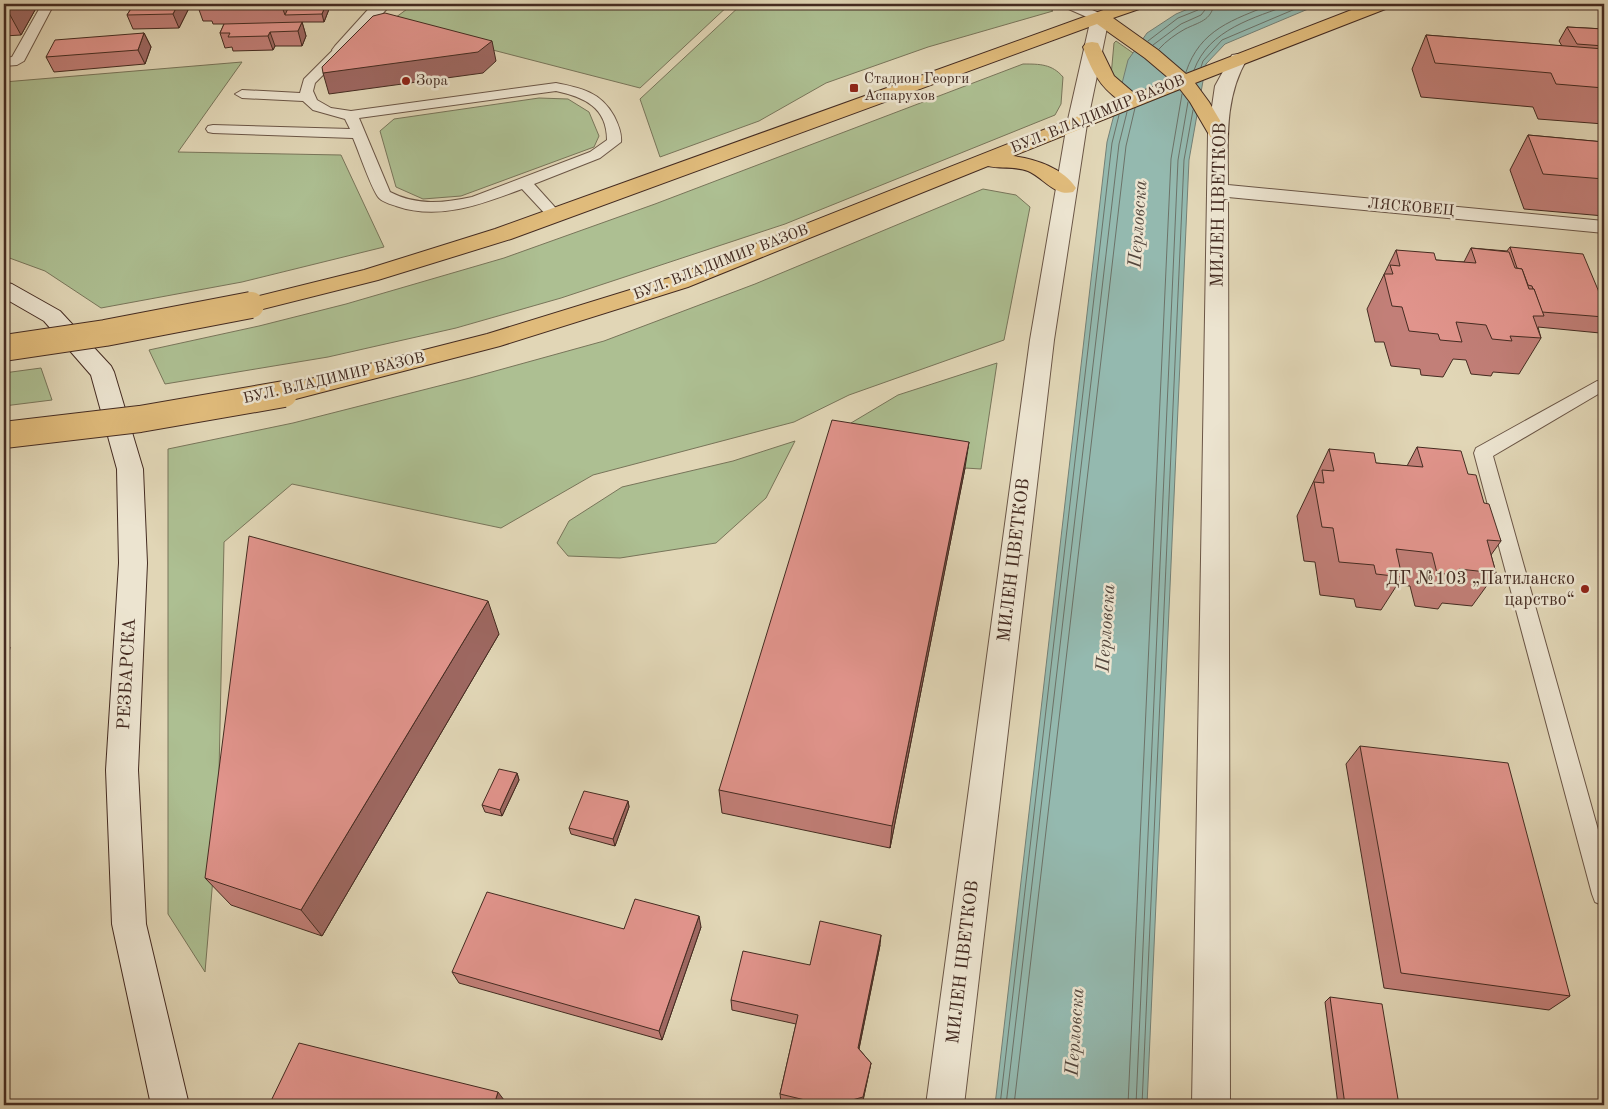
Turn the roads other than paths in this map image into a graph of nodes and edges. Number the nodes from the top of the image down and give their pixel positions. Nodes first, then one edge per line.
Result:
1 (48, 4) edge
2 (382, 4) edge
3 (1068, 4) edge
4 (1136, 4) edge
5 (1382, 4) edge
6 (1100, 18) junction
7 (1092, 46) junction
8 (341, 50) joint
9 (1238, 59) junction
10 (10, 61) edge
11 (1183, 81) junction
12 (242, 94) dead end
13 (306, 96) junction
14 (1132, 101) junction
15 (351, 115) junction
16 (1077, 124) junction
17 (213, 129) dead end
18 (359, 134) junction
19 (1218, 134) junction
20 (985, 160) junction
21 (524, 182) junction
22 (1066, 188) junction
23 (1219, 190) junction
24 (554, 215) junction
25 (1604, 227) edge
26 (4, 289) edge
27 (4, 348) edge
28 (1604, 388) edge
29 (4, 435) edge
30 (1604, 894) edge
31 (170, 1105) edge
32 (945, 1105) edge
33 (1211, 1105) edge

1 - 10 lane
2 - 8 street
3 - 6 lane
4 - 6 main road
5 - 9 main road, БУЛ. ВЛАДИМИР ВАЗОВ
6 - 7 street, МИЛЕН ЦВЕТКОВ
6 - 11 main road
6 - 24 main road
7 - 14 main road
7 - 16 street, МИЛЕН ЦВЕТКОВ
8 - 13 lane
9 - 11 main road, БУЛ. ВЛАДИМИР ВАЗОВ
9 - 19 street, МИЛЕН ЦВЕТКОВ
11 - 14 main road, БУЛ. ВЛАДИМИР ВАЗОВ
11 - 19 main road
12 - 13 lane
13 - 15 lane
14 - 16 main road, БУЛ. ВЛАДИМИР ВАЗОВ
15 - 18 lane
15 - 21 lane
16 - 20 main road, БУЛ. ВЛАДИМИР ВАЗОВ
16 - 22 street, МИЛЕН ЦВЕТКОВ
17 - 18 lane
18 - 21 lane
19 - 23 street, МИЛЕН ЦВЕТКОВ
20 - 22 main road
20 - 29 main road, БУЛ. ВЛАДИМИР ВАЗОВ, bridge
21 - 24 lane
22 - 32 street, МИЛЕН ЦВЕТКОВ
23 - 25 street, ЛЯСКОВЕЦ
23 - 33 street, МИЛЕН ЦВЕТКОВ
24 - 27 main road, bridge
26 - 31 street, РЕЗБАРСКА
28 - 30 lane

